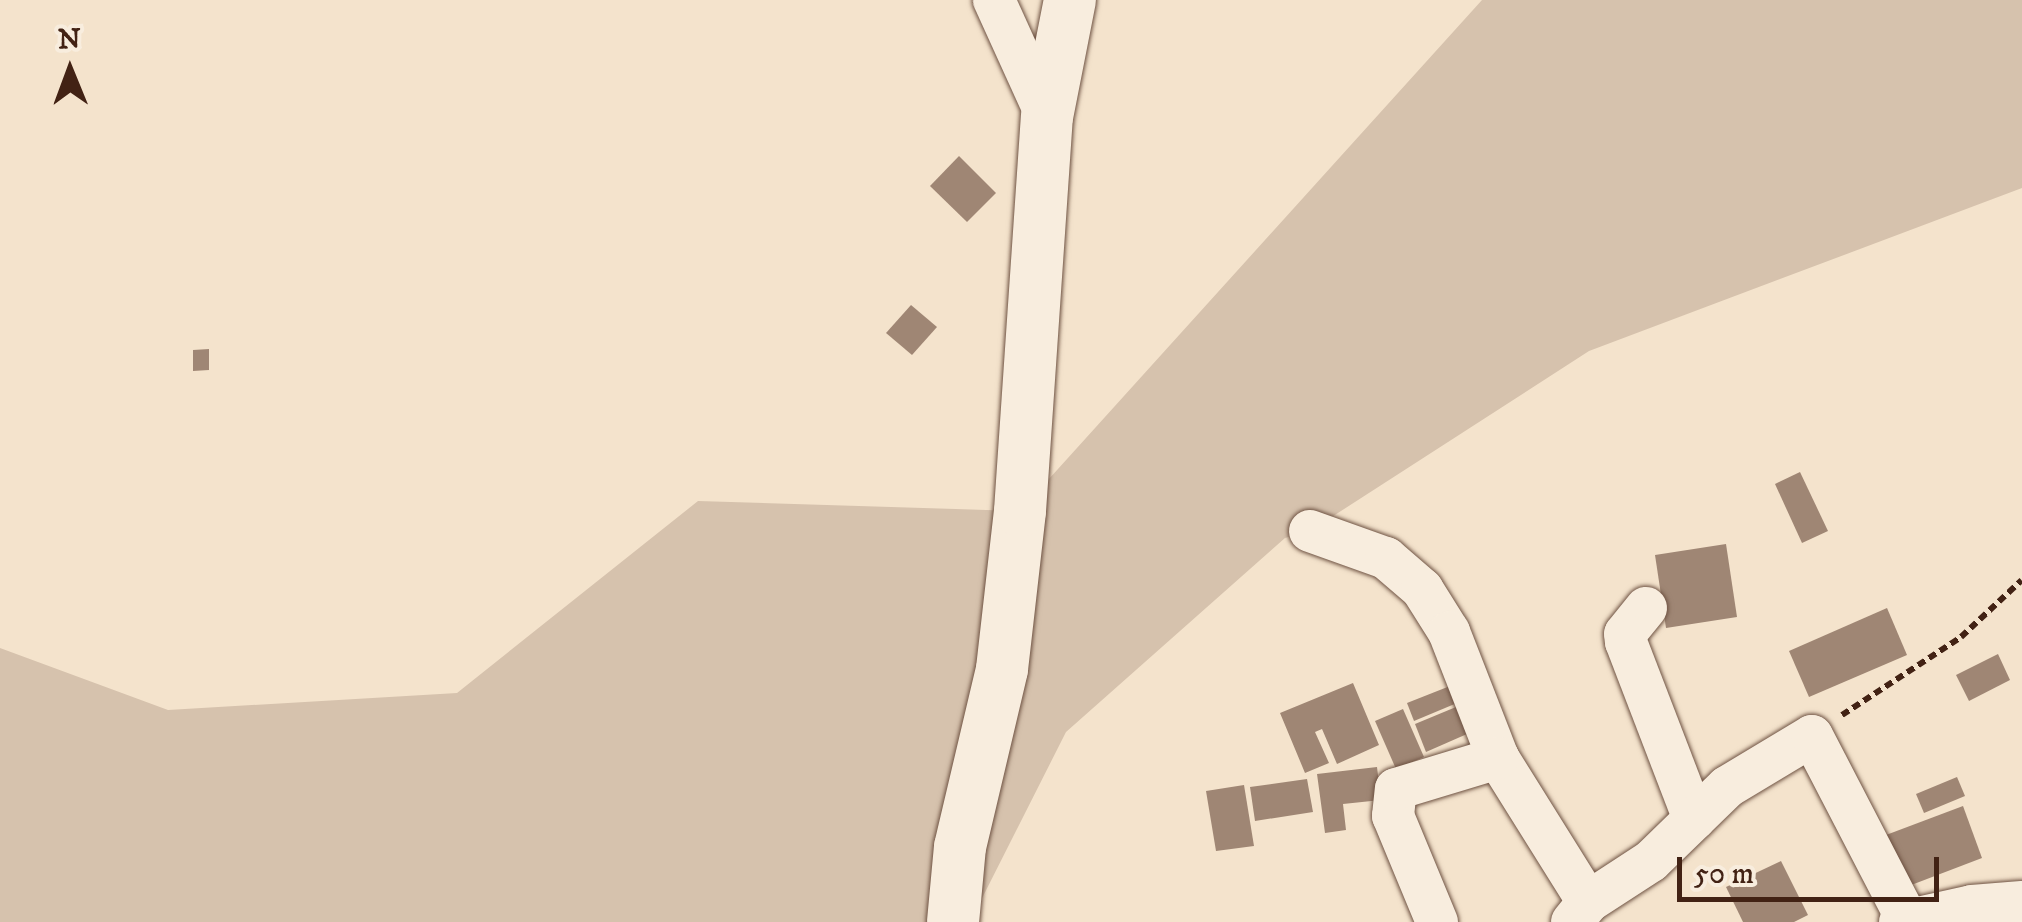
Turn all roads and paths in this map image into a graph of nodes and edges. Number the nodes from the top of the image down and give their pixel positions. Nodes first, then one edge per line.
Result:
1 (994, 0) edge
2 (1070, 0) edge
3 (1047, 116) junction
4 (1310, 531) dead end
5 (2022, 580) edge
6 (1646, 608) dead end
7 (1812, 736) junction
8 (1498, 758) junction
9 (1694, 818) junction
10 (2022, 902) edge
11 (1580, 912) edge
12 (1904, 920) edge
13 (953, 922) edge
14 (1437, 922) edge

1 - 3 street
2 - 3 street
3 - 13 street
4 - 8 street
5 - 7 path
6 - 9 street
7 - 9 street
7 - 12 street
8 - 11 street
8 - 14 street
9 - 11 street
10 - 12 street

